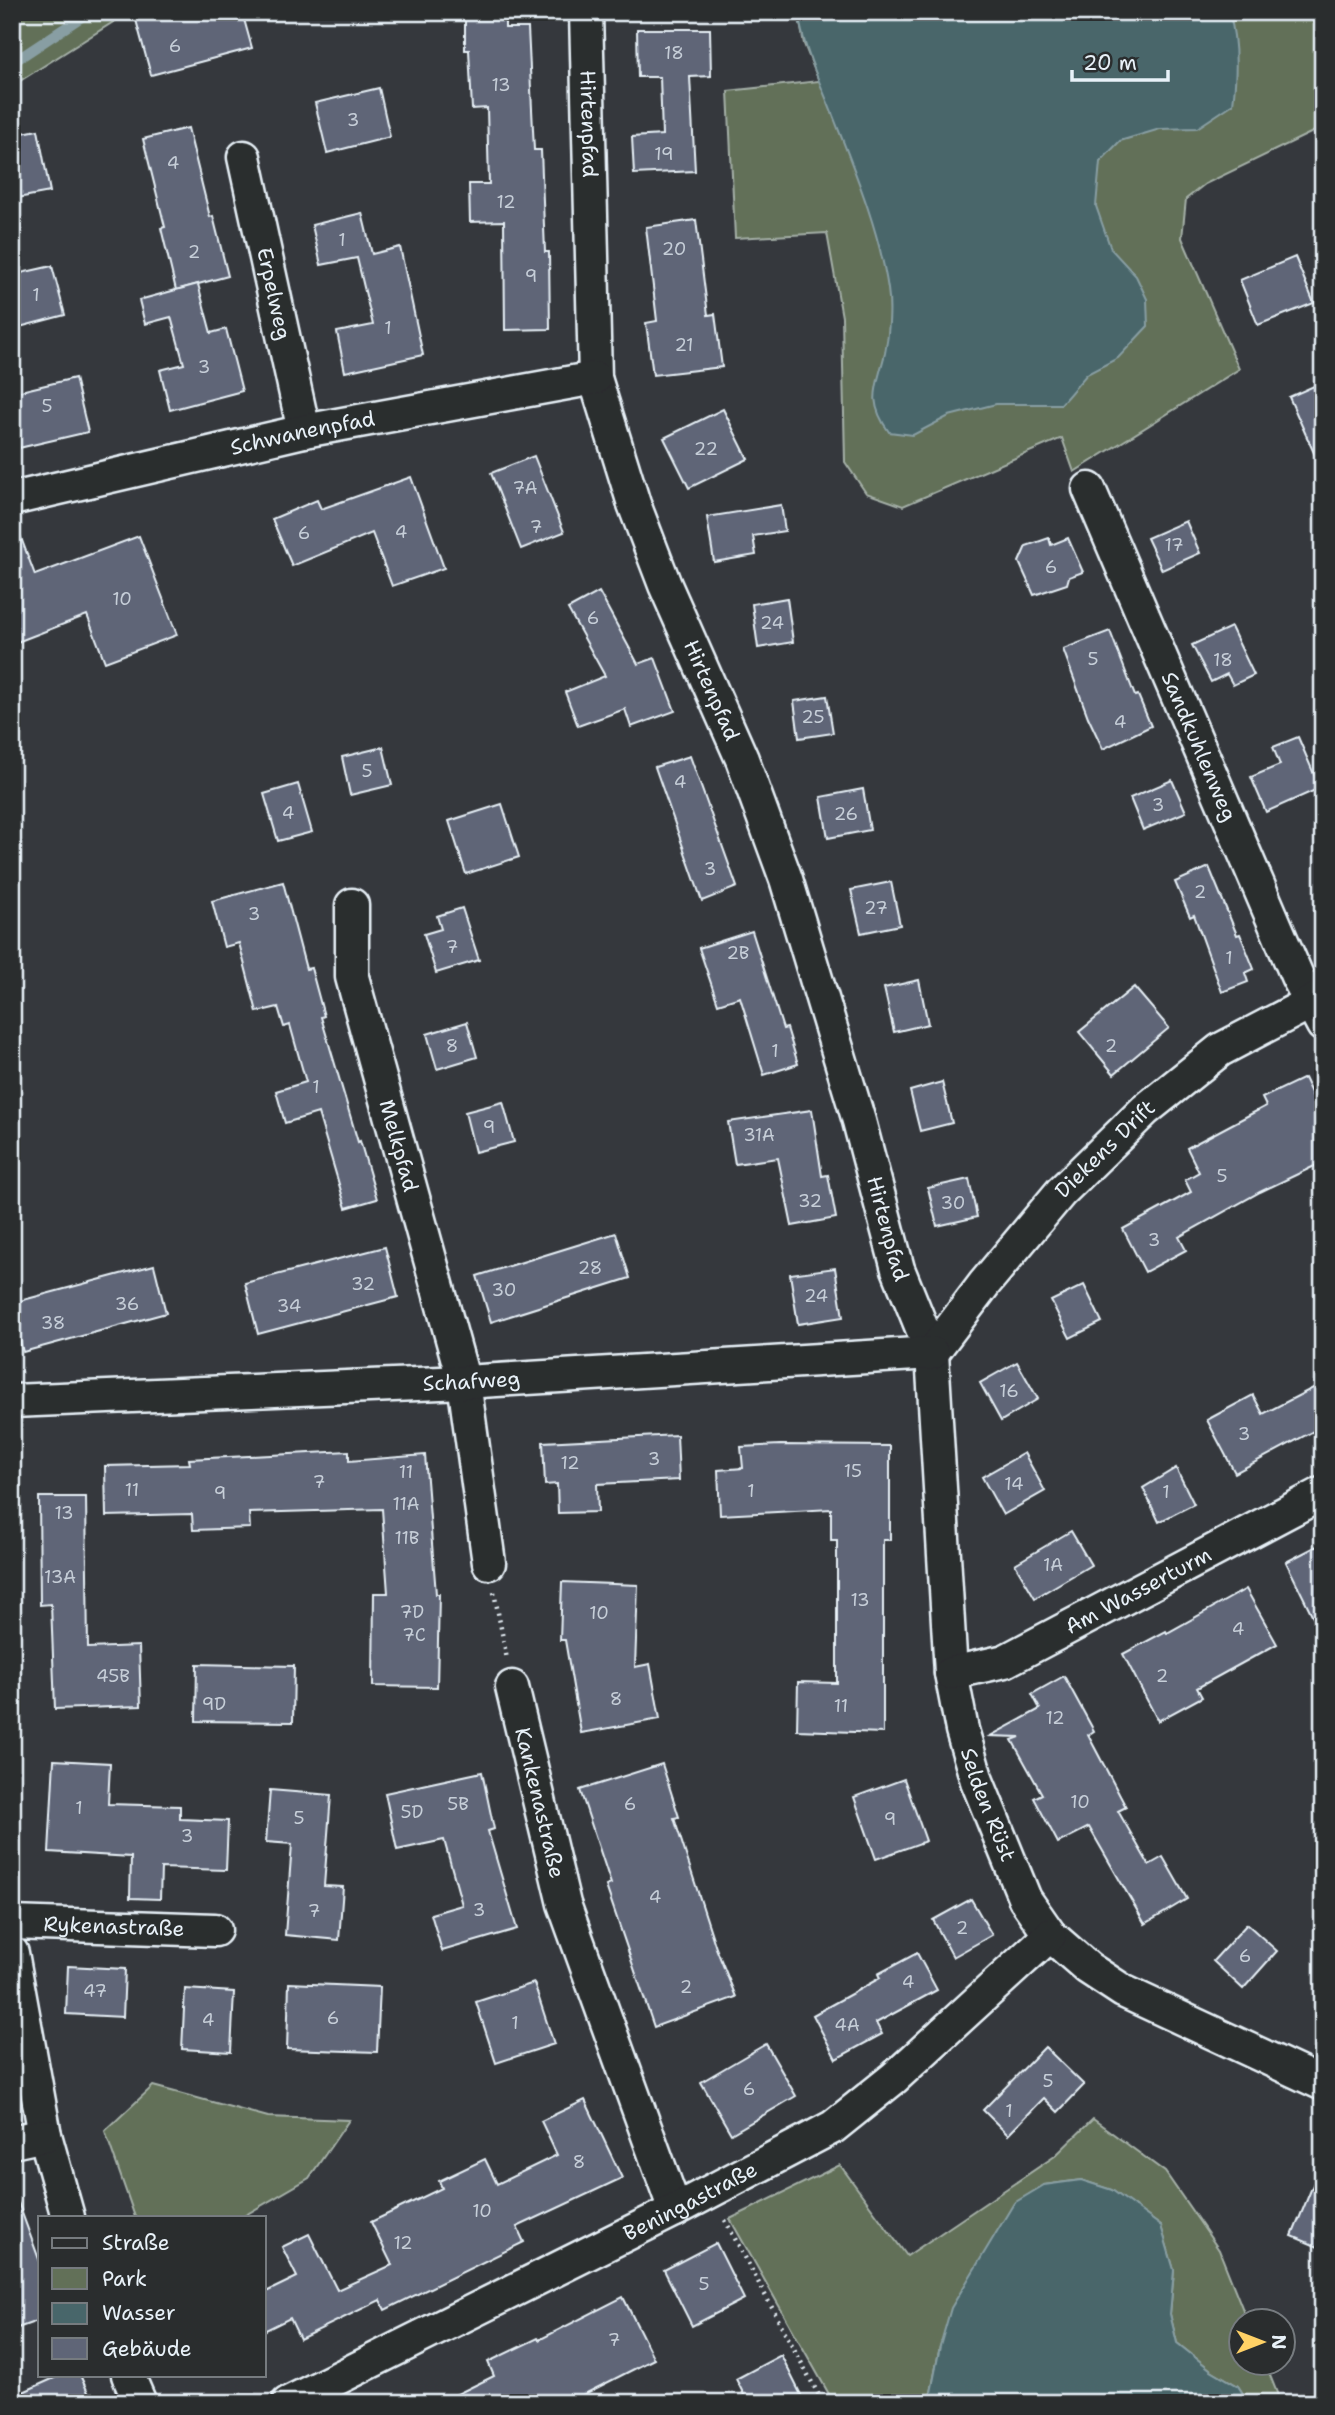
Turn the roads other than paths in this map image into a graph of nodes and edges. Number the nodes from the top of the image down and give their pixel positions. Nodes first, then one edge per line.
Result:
1 (586, 12) edge
2 (244, 156) dead end
3 (595, 378) junction
4 (304, 432) junction
5 (1089, 489) dead end
6 (12, 499) edge
7 (352, 905) dead end
8 (1319, 1007) edge
9 (932, 1353) junction
10 (464, 1382) junction
11 (12, 1401) edge
12 (1323, 1493) edge
13 (489, 1563) road end
14 (951, 1673) junction
15 (512, 1687) road end
16 (12, 1923) edge
17 (215, 1930) dead end
18 (1050, 1935) junction
19 (12, 1953) edge
20 (1323, 2084) edge
21 (45, 2135) junction
22 (12, 2142) edge
23 (675, 2210) junction
24 (68, 2216) edge
25 (128, 2376) edge
26 (140, 2403) edge
27 (288, 2403) edge

1 - 3 street, Hirtenpfad
2 - 4 street, Erpelweg
3 - 4 street, Schwanenpfad
3 - 9 street, Hirtenpfad
4 - 6 street, Schwanenpfad
5 - 8 street, Sandkuhlenweg
7 - 10 street, Melkpfad
8 - 9 street, Diekens Drift
9 - 10 street, Schafweg
9 - 14 street, Selden Rüst
10 - 11 street, Schafweg
10 - 13 street
12 - 14 street, Am Wasserturm
14 - 18 street, Selden Rüst
15 - 23 street, Kankenastraße
16 - 17 street, Rykenastraße
18 - 20 street, Selden Rüst
18 - 23 street, Beningastraße
19 - 21 street
21 - 22 street
21 - 24 street
23 - 27 street, Beningastraße
25 - 26 street

